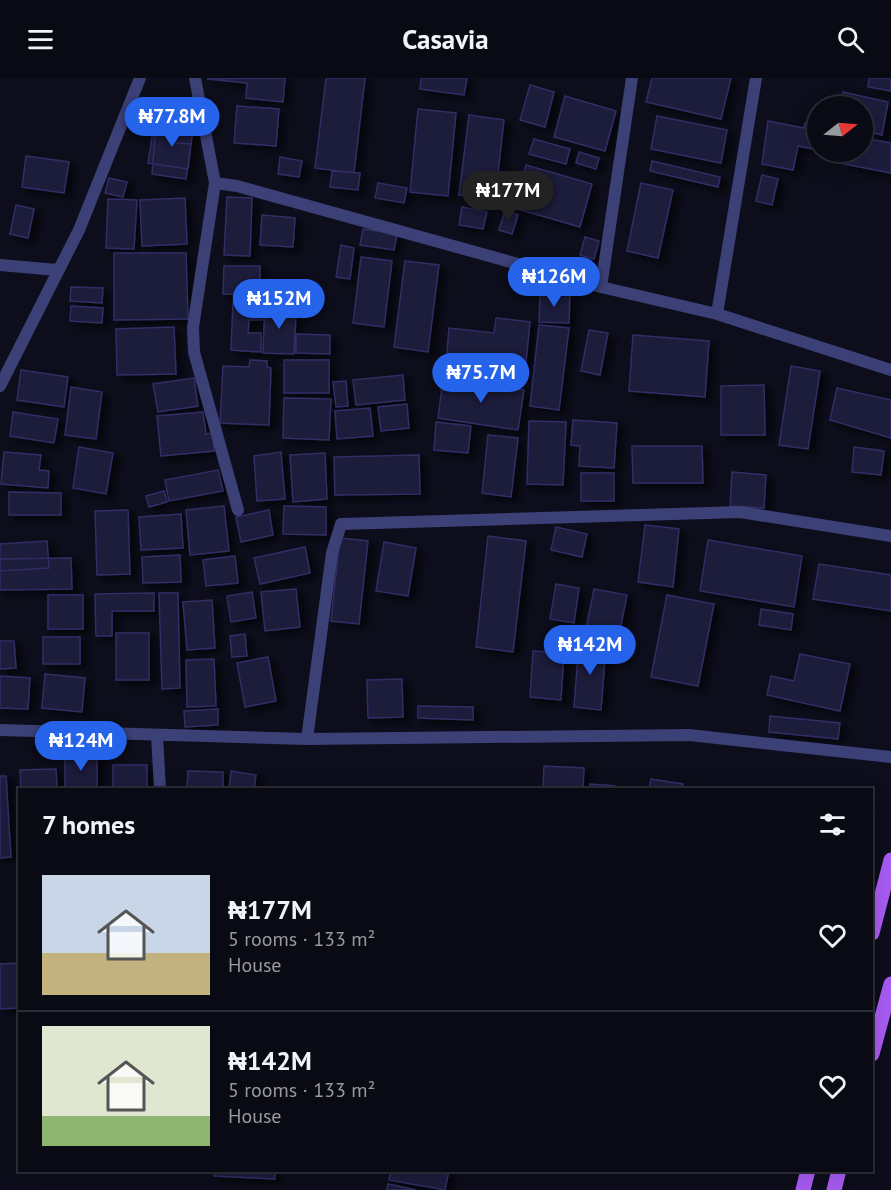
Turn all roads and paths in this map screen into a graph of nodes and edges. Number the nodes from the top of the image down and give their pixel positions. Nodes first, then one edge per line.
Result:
1 (140, 78) edge
2 (195, 78) edge
3 (632, 78) edge
4 (756, 78) edge
5 (215, 183) junction
6 (0, 265) edge
7 (57, 270) junction
8 (601, 287) junction
9 (717, 314) junction
10 (891, 370) edge
11 (0, 386) edge
12 (238, 510) dead end
13 (891, 536) edge
14 (0, 730) edge
15 (157, 736) junction
16 (307, 739) junction
17 (891, 757) edge
18 (160, 788) edge
19 (891, 860) edge
20 (873, 929) edge
21 (891, 984) edge
22 (873, 1050) edge
23 (807, 1172) edge
24 (838, 1172) edge
25 (802, 1190) edge
26 (834, 1190) edge

1 - 7 street
2 - 5 street
3 - 8 street
4 - 9 street
5 - 8 street
5 - 12 street
6 - 7 street
7 - 11 street
8 - 9 street
9 - 10 street
13 - 16 street
14 - 15 street
15 - 16 street
15 - 18 street
16 - 17 street
19 - 20 main road
21 - 22 main road
23 - 25 main road
24 - 26 main road

